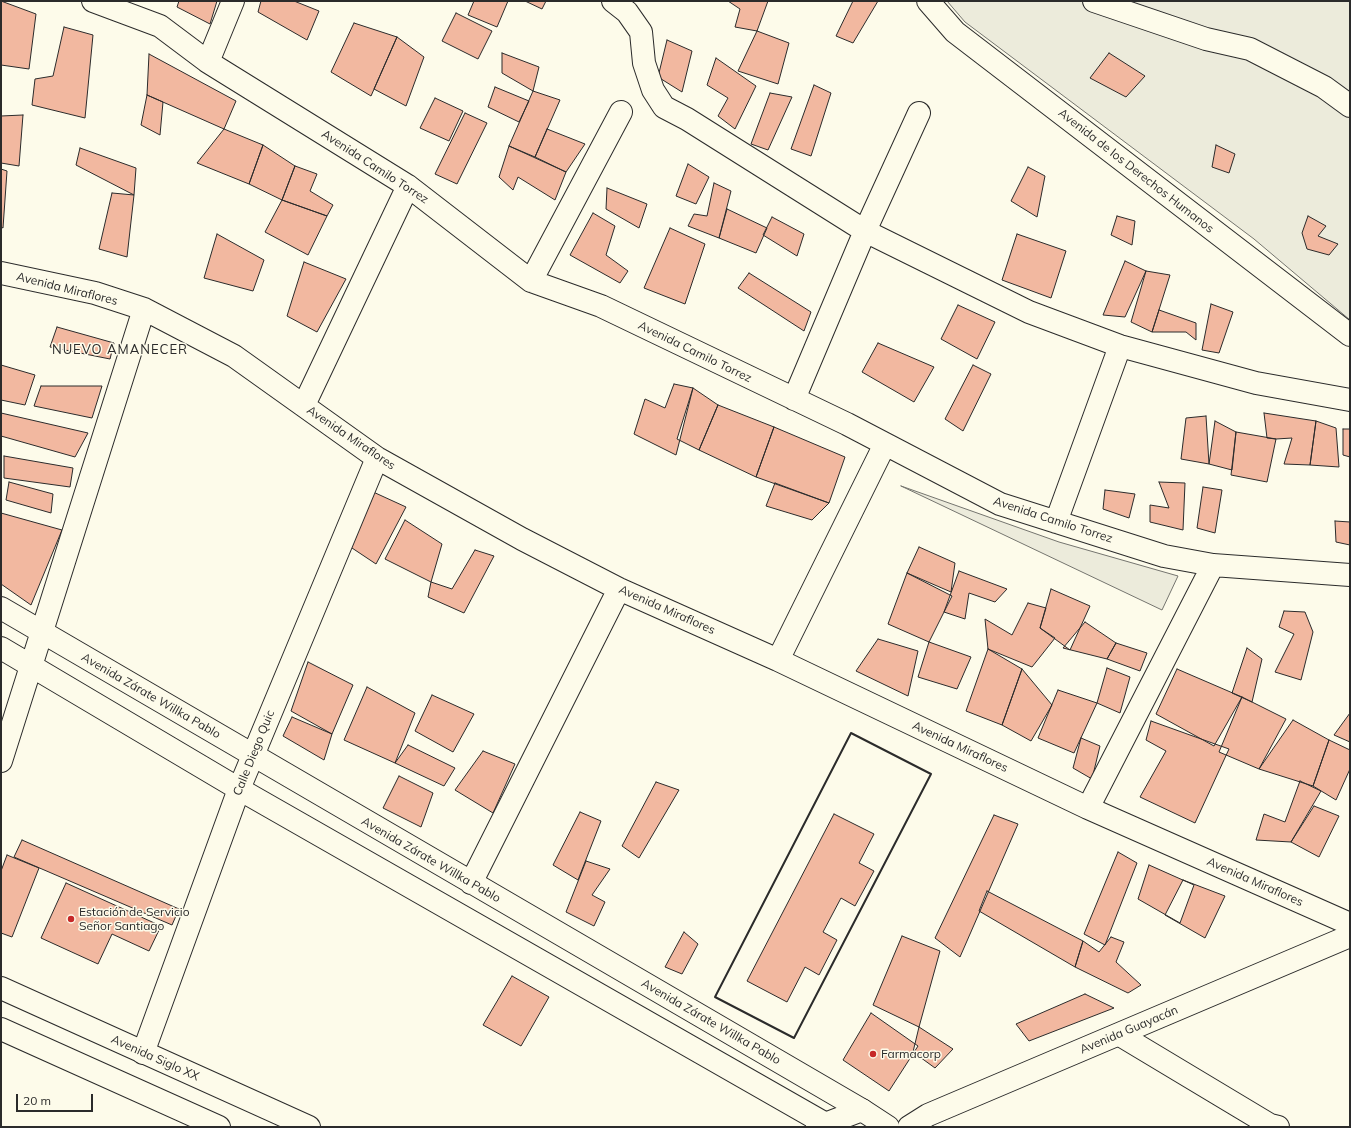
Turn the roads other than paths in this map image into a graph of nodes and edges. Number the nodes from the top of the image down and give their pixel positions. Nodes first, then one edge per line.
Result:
1 (93, 1) edge
2 (233, 1) edge
3 (613, 1) edge
4 (1094, 1) edge
5 (934, 3) edge
6 (208, 62) junction
7 (1350, 106) edge
8 (621, 112) dead end
9 (919, 113) dead end
10 (408, 186) junction
11 (865, 231) junction
12 (1, 273) edge
13 (531, 281) junction
14 (144, 309) junction
15 (1350, 335) edge
16 (1120, 346) junction
17 (794, 399) junction
18 (1350, 400) edge
19 (304, 405) junction
20 (885, 444) junction
21 (377, 458) junction
22 (1056, 522) junction
23 (1212, 565) junction
24 (1350, 574) edge
25 (619, 589) junction
26 (1, 608) edge
27 (42, 633) junction
28 (1, 648) edge
29 (778, 660) junction
30 (31, 665) junction
31 (252, 755) junction
32 (1, 761) edge
33 (239, 789) junction
34 (1088, 808) junction
35 (471, 883) junction
36 (1350, 924) edge
37 (1350, 936) edge
38 (1, 988) edge
39 (1, 1029) edge
40 (1120, 1035) junction
41 (143, 1053) junction
42 (862, 1110) junction
43 (825, 1126) edge
44 (219, 1127) edge
45 (309, 1127) edge
46 (888, 1127) edge
47 (909, 1127) edge
48 (1278, 1127) edge

1 - 6 main road, Avenida Camilo Torrez
2 - 6 main road
3 - 11 main road
4 - 7 main road
5 - 15 main road, Avenida de los Derechos Humanos
6 - 10 main road, Avenida Camilo Torrez
8 - 13 main road
9 - 11 main road
10 - 13 main road, Avenida Camilo Torrez
10 - 19 main road
11 - 16 main road
11 - 17 main road
12 - 14 main road, Avenida Miraflores
13 - 17 main road, Avenida Camilo Torrez
14 - 19 main road, Avenida Miraflores
14 - 27 main road
16 - 18 main road
16 - 22 main road
17 - 20 main road, Avenida Camilo Torrez
19 - 21 main road, Avenida Miraflores
20 - 22 main road, Avenida Camilo Torrez
20 - 29 main road
21 - 25 main road, Avenida Miraflores
21 - 31 main road, Calle Diego Quic
22 - 23 main road, Avenida Camilo Torrez
23 - 24 main road, Avenida Camilo Torrez
23 - 34 main road
25 - 29 main road, Avenida Miraflores
25 - 35 main road
26 - 27 main road, Avenida Zárate Willka Pablo
27 - 30 main road
27 - 31 main road, Avenida Zárate Willka Pablo
28 - 30 main road
29 - 34 main road, Avenida Miraflores
30 - 32 main road
30 - 33 main road
31 - 33 main road, Calle Diego Quic
31 - 35 main road, Avenida Zárate Willka Pablo
33 - 41 main road, Calle Diego Quic
33 - 43 main road
34 - 36 main road, Avenida Miraflores
35 - 42 main road, Avenida Zárate Willka Pablo
37 - 40 main road, Avenida Guayacán
38 - 41 main road, Avenida Siglo XX
39 - 44 main road
40 - 47 main road, Avenida Guayacán
40 - 48 main road
41 - 45 main road, Avenida Siglo XX
42 - 43 main road
42 - 46 main road

